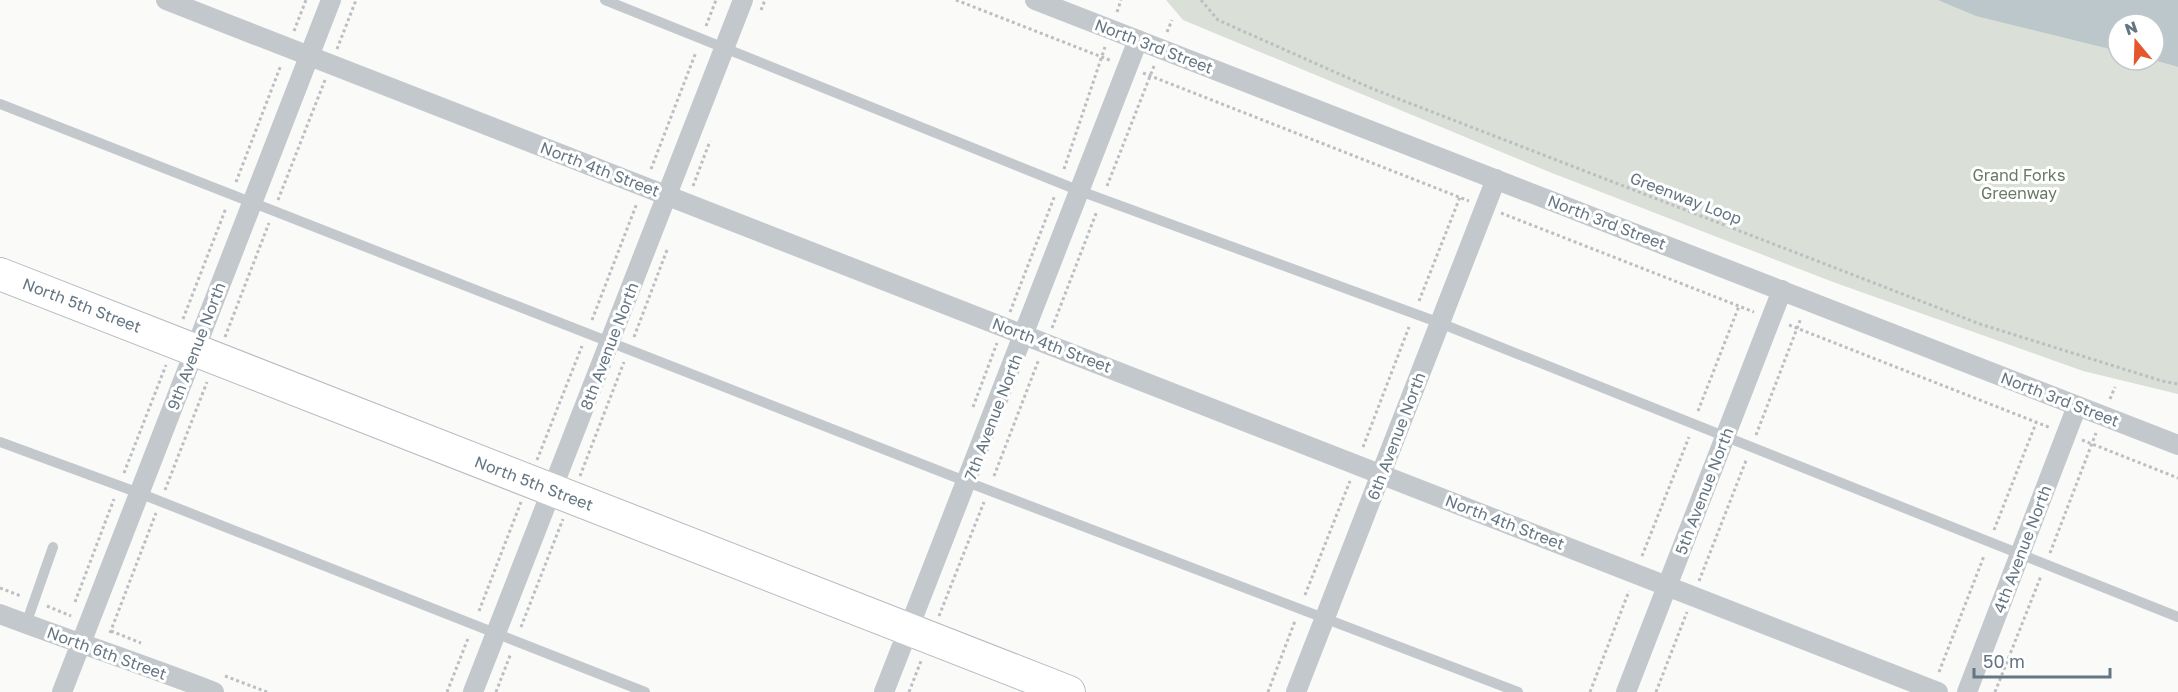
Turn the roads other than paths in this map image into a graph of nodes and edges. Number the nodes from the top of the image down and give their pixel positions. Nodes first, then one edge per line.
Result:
1 (166, 0) edge
2 (331, 0) edge
3 (605, 0) edge
4 (743, 0) edge
5 (1035, 0) edge
6 (1138, 40) junction
7 (724, 47) junction
8 (309, 56) junction
9 (0, 104) edge
10 (1496, 179) junction
11 (1080, 191) junction
12 (667, 195) junction
13 (252, 203) junction
14 (0, 274) edge
15 (1782, 290) junction
16 (1440, 323) junction
17 (1025, 334) junction
18 (611, 340) junction
19 (185, 345) junction
20 (2077, 406) junction
21 (1725, 436) junction
22 (0, 442) edge
23 (2178, 445) edge
24 (1381, 474) junction
25 (968, 482) junction
26 (553, 491) junction
27 (139, 493) junction
28 (53, 547) dead end
29 (2019, 555) junction
30 (1668, 584) junction
31 (0, 614) edge
32 (2178, 617) edge
33 (1324, 618) junction
34 (26, 624) junction
35 (909, 630) junction
36 (496, 634) junction
37 (80, 644) junction
38 (1935, 691) edge
39 (62, 692) edge
40 (214, 692) edge
41 (473, 692) edge
42 (645, 692) edge
43 (884, 692) edge
44 (1069, 692) edge
45 (1296, 692) edge
46 (1518, 692) edge
47 (1626, 692) edge
48 (1966, 692) edge

1 - 8 street, North 4th Street
2 - 8 street, 9th Avenue North
3 - 7 lane
4 - 7 street, 8th Avenue North
5 - 6 street, North 3rd Street
6 - 10 street, North 3rd Street
6 - 11 street, 7th Avenue North
7 - 11 lane
7 - 12 street, 8th Avenue North
8 - 12 street, North 4th Street
8 - 13 street, 9th Avenue North
9 - 13 lane
10 - 15 street, North 3rd Street
10 - 16 street, 6th Avenue North
11 - 16 lane
11 - 17 street, 7th Avenue North
12 - 17 street, North 4th Street
12 - 18 street, 8th Avenue North
13 - 18 lane
13 - 19 street, 9th Avenue North
14 - 19 main road, North 5th Street
15 - 20 street, North 3rd Street
15 - 21 street, 5th Avenue North
16 - 21 lane
16 - 24 street, 6th Avenue North
17 - 24 street, North 4th Street
17 - 25 street, 7th Avenue North
18 - 25 lane
18 - 26 street, 8th Avenue North
19 - 26 main road, North 5th Street
19 - 27 street, 9th Avenue North
20 - 23 street, North 3rd Street
20 - 29 street, 4th Avenue North
21 - 29 lane
21 - 30 street, 5th Avenue North
22 - 27 lane
24 - 30 street, North 4th Street
24 - 33 street, 6th Avenue North
25 - 33 lane
25 - 35 street, 7th Avenue North
26 - 35 main road, North 5th Street
26 - 36 street, 8th Avenue North
27 - 36 lane
27 - 37 street, 9th Avenue North
28 - 34 lane
29 - 32 lane
29 - 48 street, 4th Avenue North
30 - 38 street, North 4th Street
30 - 47 street, 5th Avenue North
31 - 34 street, North 6th Street
33 - 45 street, 6th Avenue North
33 - 46 lane
34 - 37 street, North 6th Street
35 - 43 street, 7th Avenue North
35 - 44 main road, North 5th Street
36 - 41 street, 8th Avenue North
36 - 42 lane
37 - 39 street, 9th Avenue North
37 - 40 street, North 6th Street

